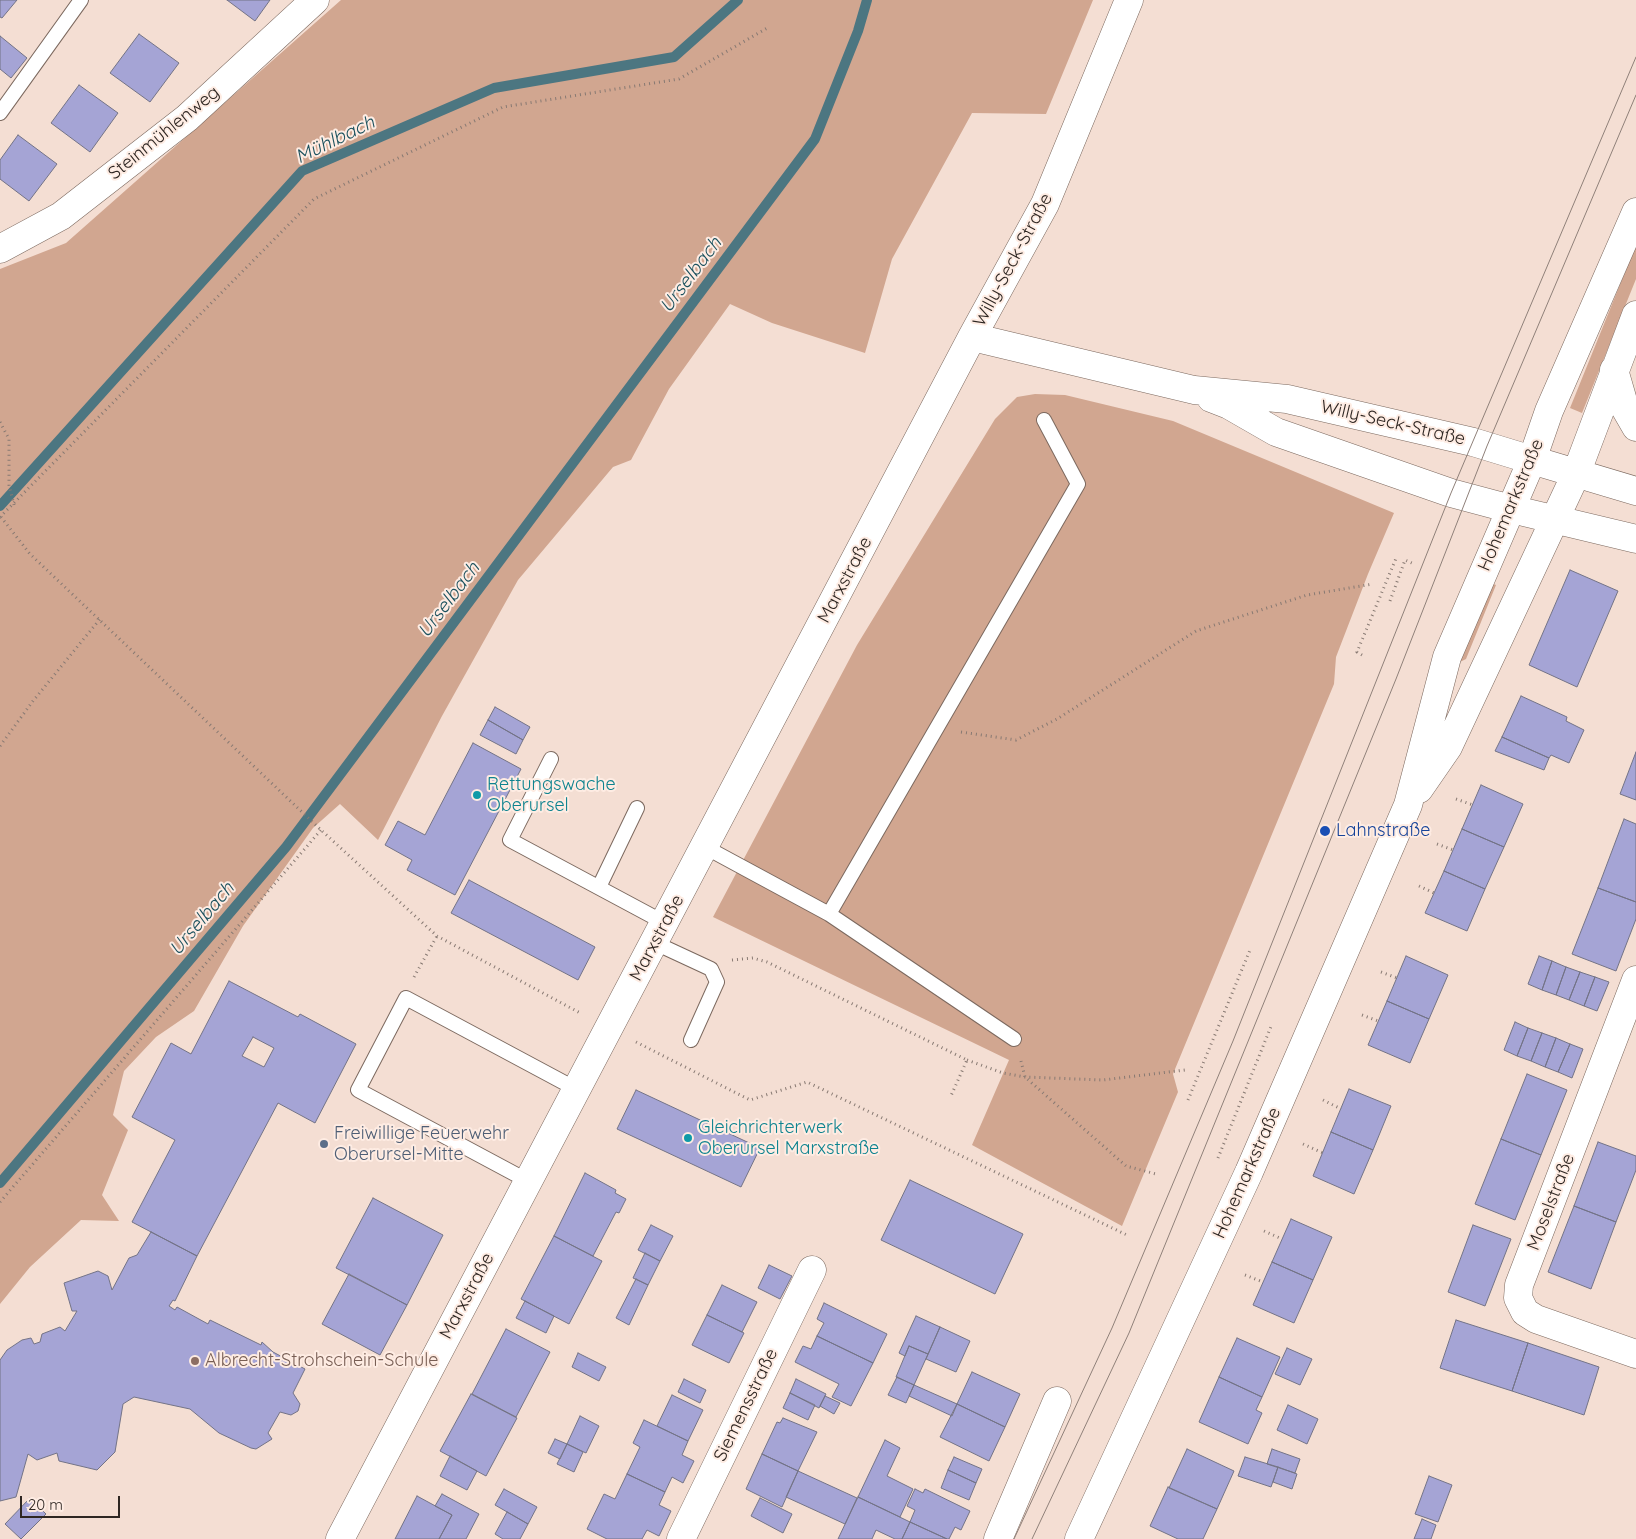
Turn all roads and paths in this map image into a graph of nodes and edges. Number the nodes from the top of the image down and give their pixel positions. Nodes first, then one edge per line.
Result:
1 (81, 0) edge
2 (315, 0) edge
3 (1129, 0) edge
4 (769, 26) dead end
5 (0, 113) edge
6 (1636, 212) edge
7 (0, 249) edge
8 (1636, 314) edge
9 (972, 337) junction
10 (1614, 370) junction
11 (1194, 390) junction
12 (1044, 420) dead end
13 (0, 422) edge
14 (1636, 428) edge
15 (1532, 460) junction
16 (1576, 474) junction
17 (1636, 491) edge
18 (14, 505) junction
19 (1511, 509) junction
20 (0, 517) edge
21 (1556, 518) junction
22 (1636, 540) edge
23 (1397, 556) dead end
24 (1414, 564) dead end
25 (1372, 584) dead end
26 (1390, 601) dead end
27 (100, 620) junction
28 (1362, 655) dead end
29 (936, 728) junction
30 (0, 746) edge
31 (552, 759) dead end
32 (1456, 799) dead end
33 (1408, 804) junction
34 (1473, 805) dead end
35 (637, 808) dead end
36 (321, 830) junction
37 (1437, 844) dead end
38 (705, 847) junction
39 (1453, 850) dead end
40 (1419, 886) dead end
41 (599, 887) junction
42 (1434, 893) dead end
43 (829, 914) junction
44 (660, 933) junction
45 (437, 936) junction
46 (1250, 950) dead end
47 (711, 969) junction
48 (1381, 972) dead end
49 (1397, 978) dead end
50 (1636, 980) edge
51 (406, 998) junction
52 (1362, 1015) dead end
53 (1378, 1021) dead end
54 (1272, 1024) dead end
55 (608, 1028) junction
56 (1014, 1039) dead end
57 (692, 1040) dead end
58 (967, 1060) junction
59 (1185, 1070) dead end
60 (1025, 1077) junction
61 (576, 1090) junction
62 (950, 1098) dead end
63 (1188, 1100) dead end
64 (1323, 1100) dead end
65 (1341, 1109) dead end
66 (1303, 1144) dead end
67 (1323, 1153) dead end
68 (1218, 1158) dead end
69 (1156, 1174) dead end
70 (528, 1181) junction
71 (0, 1202) edge
72 (1264, 1231) dead end
73 (1129, 1236) dead end
74 (1282, 1239) dead end
75 (812, 1270) dead end
76 (1244, 1275) dead end
77 (1264, 1282) dead end
78 (1636, 1354) edge
79 (1057, 1402) dead end
80 (340, 1539) edge
81 (681, 1539) edge
82 (998, 1539) edge
83 (1080, 1539) edge

1 - 5 lane
2 - 7 street, Steinmühlenweg
3 - 9 street, Willy-Seck-Straße
4 - 18 path
6 - 15 street, Hohemarkstraße
8 - 10 street, Hohemarkstraße
9 - 11 street, Willy-Seck-Straße
9 - 38 street, Marxstraße
10 - 14 street
10 - 16 street, Hohemarkstraße
11 - 15 street, Willy-Seck-Straße
11 - 19 street, Willy-Seck-Straße
12 - 29 lane
13 - 18 path
15 - 16 street
15 - 19 street, Hohemarkstraße
16 - 17 street
16 - 21 street, Hohemarkstraße
18 - 20 path
19 - 21 street
19 - 33 street, Hohemarkstraße
20 - 27 path
21 - 22 street
21 - 33 street, Hohemarkstraße
23 - 28 path
24 - 26 path
25 - 29 path
27 - 30 path
27 - 36 path
29 - 43 lane
31 - 41 lane
32 - 34 path
33 - 83 street, Hohemarkstraße
35 - 41 lane
36 - 45 path
36 - 71 path
37 - 39 path
38 - 43 lane
38 - 44 street, Marxstraße
40 - 42 path
41 - 44 lane
43 - 56 lane
44 - 47 lane
44 - 55 street, Marxstraße
45 - 51 path
45 - 55 path
46 - 63 path
47 - 57 lane
47 - 58 path
48 - 49 path
50 - 78 street, Moselstraße
51 - 61 lane
51 - 70 lane
52 - 53 path
54 - 68 path
55 - 61 street, Marxstraße
55 - 73 path
58 - 60 path
58 - 62 path
59 - 60 path
60 - 69 path
61 - 70 street, Marxstraße
64 - 65 path
66 - 67 path
70 - 80 street, Marxstraße
72 - 74 path
75 - 81 street, Siemensstraße
76 - 77 path
79 - 82 street

